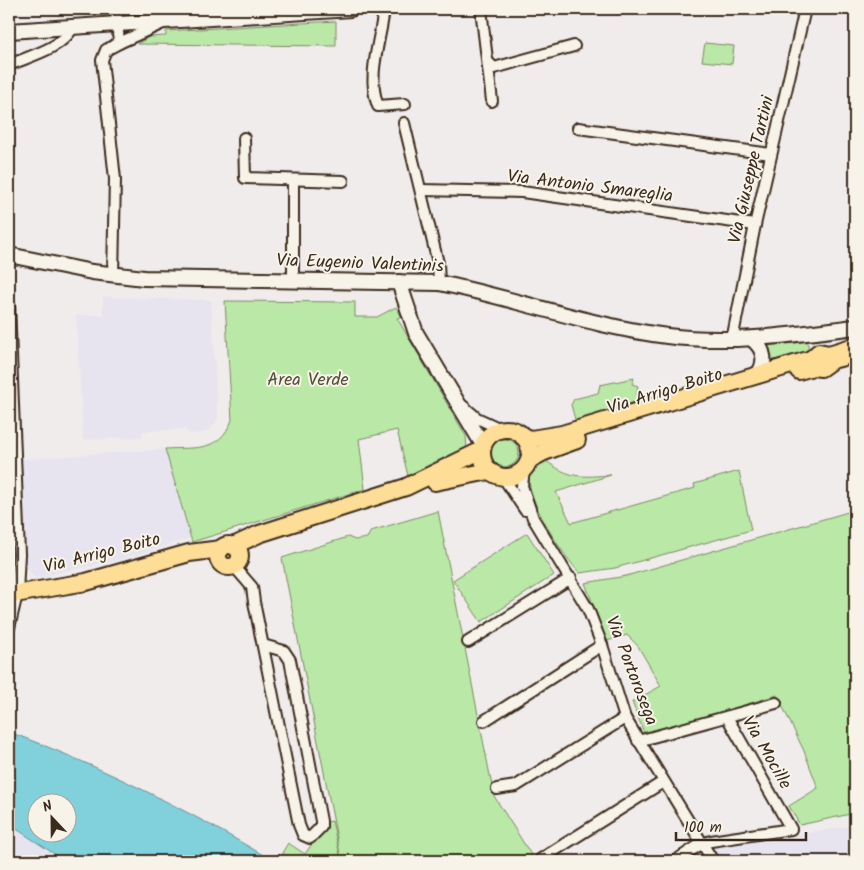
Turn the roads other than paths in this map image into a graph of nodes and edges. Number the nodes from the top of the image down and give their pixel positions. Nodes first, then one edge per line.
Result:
1 (116, 9) edge
2 (351, 9) edge
3 (384, 9) edge
4 (481, 9) edge
5 (805, 9) edge
6 (278, 11) edge
7 (173, 20) junction
8 (117, 25) junction
9 (72, 29) junction
10 (9, 31) edge
11 (119, 43) junction
12 (574, 46) dead end
13 (488, 62) junction
14 (9, 65) edge
15 (492, 101) dead end
16 (405, 104) dead end
17 (404, 123) dead end
18 (578, 128) dead end
19 (244, 138) dead end
20 (771, 154) junction
21 (293, 180) junction
22 (343, 181) dead end
23 (421, 190) junction
24 (755, 225) junction
25 (9, 254) edge
26 (113, 276) junction
27 (293, 280) junction
28 (399, 282) junction
29 (439, 283) junction
30 (9, 305) edge
31 (855, 327) edge
32 (807, 333) junction
33 (752, 339) junction
34 (732, 340) junction
35 (855, 346) edge
36 (855, 354) edge
37 (819, 359) junction
38 (757, 376) junction
39 (458, 403) junction
40 (503, 430) junction
41 (523, 437) junction
42 (482, 448) junction
43 (12, 451) edge
44 (526, 464) junction
45 (496, 474) junction
46 (406, 487) junction
47 (533, 518) junction
48 (231, 555) junction
49 (571, 578) junction
50 (13, 595) edge
51 (9, 628) edge
52 (468, 642) dead end
53 (263, 645) junction
54 (602, 645) junction
55 (776, 704) dead end
56 (727, 717) junction
57 (625, 718) junction
58 (484, 721) dead end
59 (638, 741) junction
60 (663, 782) junction
61 (497, 789) dead end
62 (701, 844) junction
63 (541, 859) dead end
64 (675, 861) edge
65 (712, 861) edge

1 - 8 street
2 - 6 main road
3 - 16 street
4 - 13 street
5 - 20 street, Via Giuseppe Tartini
6 - 7 main road
7 - 8 main road
7 - 11 street
8 - 9 main road
8 - 11 street
9 - 10 main road
9 - 14 street
11 - 26 street
12 - 13 street
13 - 15 street
17 - 23 street
18 - 20 street
19 - 21 street
20 - 24 street, Via Giuseppe Tartini
21 - 22 street
21 - 27 street
23 - 24 street, Via Antonio Smareglia
23 - 29 street
24 - 34 street, Via Giuseppe Tartini
25 - 26 main road, Via Eugenio Valentinis
26 - 27 main road, Via Eugenio Valentinis
27 - 28 main road, Via Eugenio Valentinis
28 - 29 main road, Via Eugenio Valentinis
28 - 39 main road
29 - 34 main road, Via Eugenio Valentinis
30 - 43 street
31 - 32 main road, Via Eugenio Valentinis
32 - 33 main road, Via Eugenio Valentinis
32 - 37 main road
33 - 34 main road, Via Eugenio Valentinis
33 - 38 main road
35 - 37 main road, Via Arrigo Boito
36 - 37 main road, Via Arrigo Boito
37 - 38 main road, Via Arrigo Boito
37 - 44 main road, Via Arrigo Boito
38 - 41 main road, Via Arrigo Boito
39 - 40 street
39 - 42 main road
40 - 41 main road, Via Arrigo Boito
40 - 42 main road, Via Arrigo Boito
41 - 44 main road
42 - 45 main road
42 - 46 main road, Via Arrigo Boito
43 - 50 street
44 - 45 main road, Via Arrigo Boito
44 - 47 street, Via Portorosega
45 - 46 main road, Via Arrigo Boito
45 - 47 street, Via Portorosega
46 - 48 main road, Via Arrigo Boito
47 - 49 street, Via Portorosega
48 - 50 main road, Via Arrigo Boito
48 - 53 street
49 - 52 street
49 - 54 street, Via Portorosega
50 - 51 street
53 - 53 street
54 - 57 street, Via Portorosega
54 - 58 street
55 - 56 street
56 - 59 street
56 - 62 street, Via Mocille
57 - 59 street, Via Portorosega
57 - 61 street
59 - 60 street, Via Portorosega
60 - 62 street, Via Portorosega
60 - 63 street
62 - 64 street
62 - 65 street, Via Portorosega

